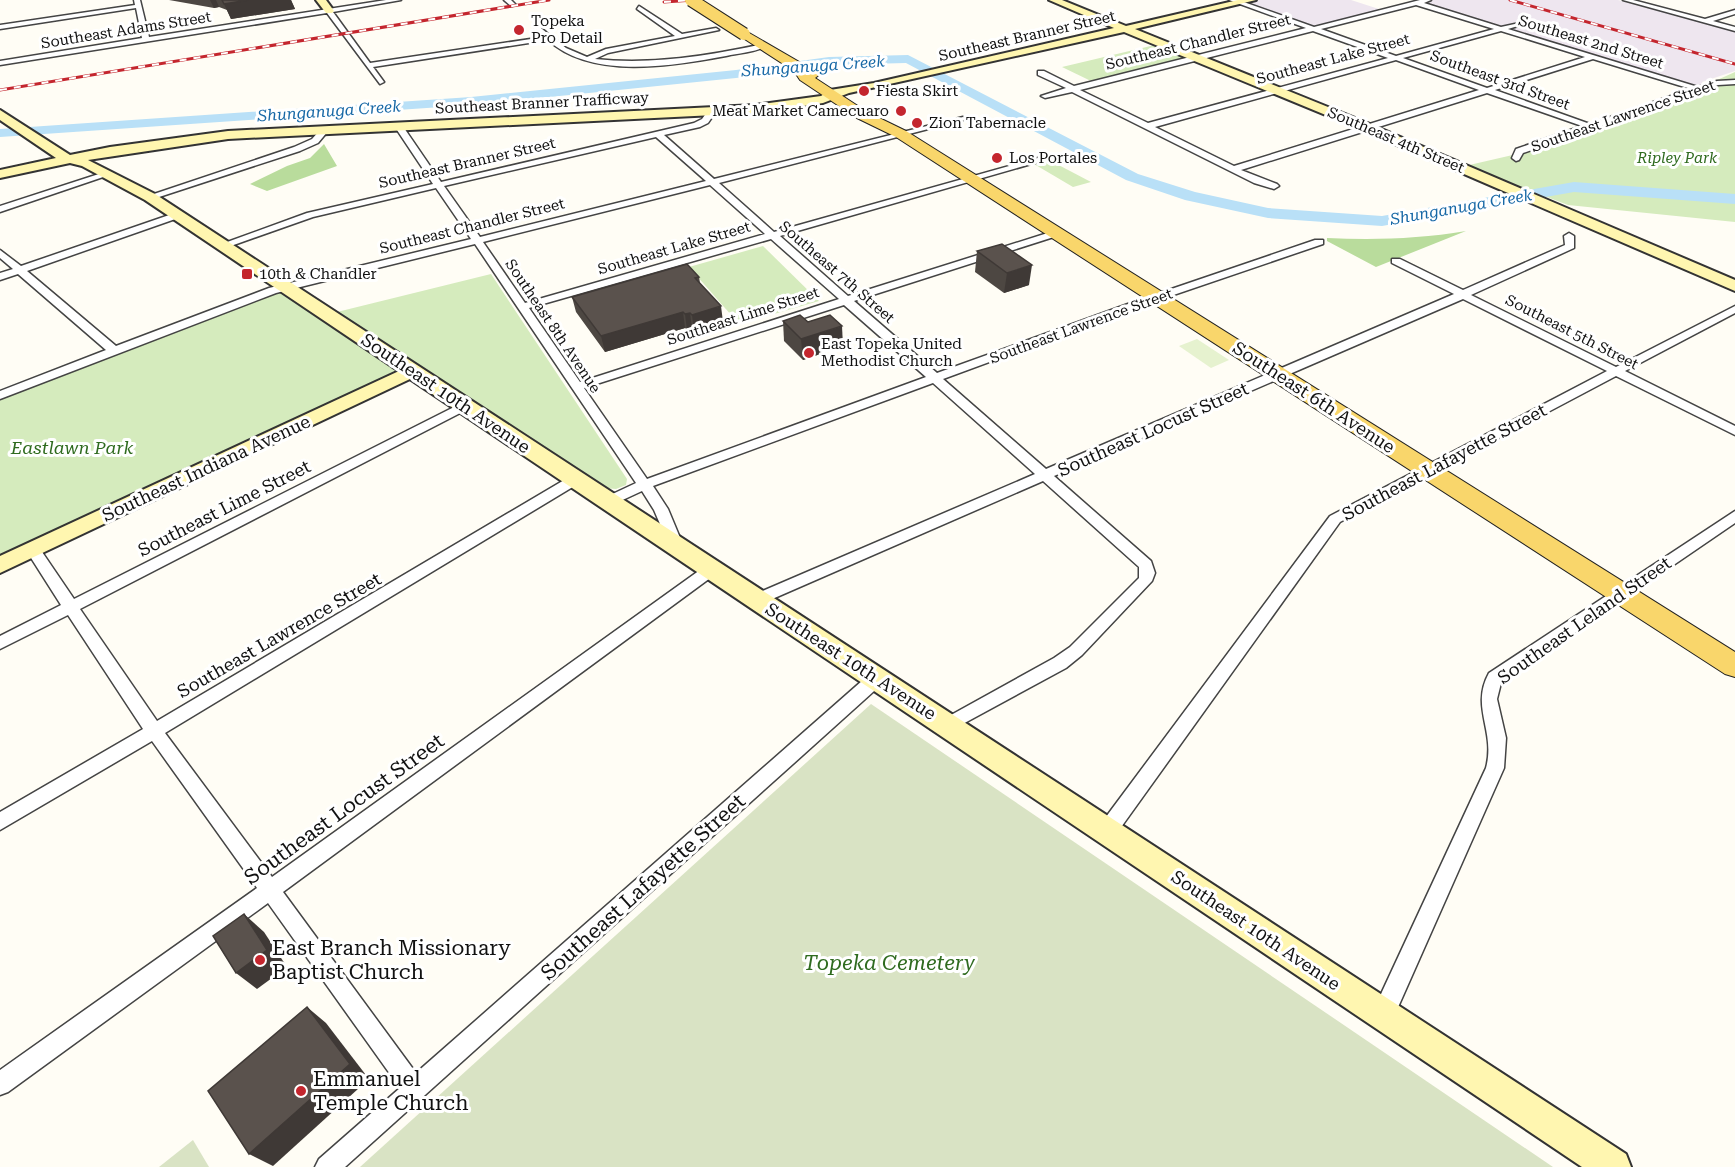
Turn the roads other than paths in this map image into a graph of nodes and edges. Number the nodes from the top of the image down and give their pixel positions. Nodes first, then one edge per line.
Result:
1 (321, 0) edge
2 (398, 0) edge
3 (507, 0) edge
4 (691, 0) edge
5 (1058, 0) edge
6 (1251, 0) edge
7 (1428, 0) edge
8 (1626, 0) edge
9 (1236, 1) edge
10 (1412, 1) edge
11 (137, 3) edge
12 (513, 5) dead end
13 (639, 8) dead end
14 (330, 11) junction
15 (1735, 12) edge
16 (1706, 21) junction
17 (1526, 22) dead end
18 (0, 27) edge
19 (537, 27) dead end
20 (1126, 28) junction
21 (1313, 29) junction
22 (1502, 29) junction
23 (1735, 29) edge
24 (716, 30) dead end
25 (681, 37) junction
26 (550, 38) junction
27 (146, 40) junction
28 (763, 46) junction
29 (1593, 57) junction
30 (1198, 58) junction
31 (1396, 58) junction
32 (588, 59) junction
33 (0, 63) edge
34 (368, 66) junction
35 (1041, 73) dead end
36 (380, 82) dead end
37 (1735, 82) edge
38 (1073, 89) junction
39 (1697, 89) junction
40 (1276, 90) junction
41 (1486, 90) junction
42 (835, 94) junction
43 (1045, 96) dead end
44 (4, 110) edge
45 (713, 110) junction
46 (963, 119) dead end
47 (1148, 126) junction
48 (1589, 126) junction
49 (399, 127) junction
50 (1366, 128) junction
51 (324, 131) junction
52 (896, 131) junction
53 (658, 134) junction
54 (78, 156) junction
55 (1042, 158) dead end
56 (1516, 158) dead end
57 (1234, 169) junction
58 (0, 174) edge
59 (108, 174) junction
60 (971, 178) junction
61 (0, 181) edge
62 (712, 181) junction
63 (440, 186) junction
64 (1274, 186) dead end
65 (150, 197) junction
66 (0, 209) edge
67 (178, 215) junction
68 (1057, 233) junction
69 (773, 236) junction
70 (1569, 236) dead end
71 (477, 241) junction
72 (1319, 242) dead end
73 (224, 245) junction
74 (0, 253) edge
75 (1396, 261) dead end
76 (20, 270) junction
77 (0, 277) edge
78 (1735, 286) edge
79 (287, 287) junction
80 (1464, 294) junction
81 (1158, 298) junction
82 (846, 300) junction
83 (522, 307) junction
84 (1735, 309) edge
85 (114, 351) junction
86 (412, 370) junction
87 (1618, 372) junction
88 (1277, 374) junction
89 (936, 378) junction
90 (576, 387) junction
91 (0, 395) edge
92 (464, 406) junction
93 (1735, 431) edge
94 (1430, 471) junction
95 (1047, 476) junction
96 (576, 479) junction
97 (643, 485) junction
98 (609, 501) junction
99 (1735, 516) edge
100 (676, 545) junction
101 (33, 550) junction
102 (0, 566) edge
103 (712, 569) junction
104 (1621, 593) junction
105 (758, 599) junction
106 (71, 608) junction
107 (0, 644) edge
108 (1735, 666) edge
109 (877, 678) junction
110 (948, 725) junction
111 (154, 731) junction
112 (0, 822) edge
113 (1107, 831) junction
114 (270, 890) junction
115 (1383, 1015) junction
116 (0, 1084) edge
117 (415, 1090) junction
118 (327, 1167) edge
119 (1613, 1167) edge

1 - 14 main road
2 - 14 street, Southeast Adams Street
3 - 12 street
4 - 28 main road, Southeast 6th Avenue, bridge
5 - 20 main road, Southeast 4th Street
6 - 9 main road, Southeast Branner Street
7 - 10 street, Southeast Chandler Street
8 - 16 street
9 - 20 main road, Southeast Branner Street
9 - 21 street, Southeast 3rd Street
10 - 21 street, Southeast Chandler Street
10 - 22 street, Southeast 2nd Street
11 - 18 street
11 - 27 street
13 - 25 street
14 - 27 street, Southeast Adams Street
14 - 34 street
15 - 16 street
16 - 23 street
17 - 22 street, Southeast Lake Street
19 - 26 street
20 - 30 main road, Southeast 4th Street
20 - 42 main road, Southeast Branner Street
21 - 30 street, Southeast Chandler Street
21 - 31 street, Southeast 3rd Street
22 - 29 street, Southeast 2nd Street
22 - 31 street, Southeast Lake Street
24 - 25 street
25 - 32 street
26 - 32 street
26 - 34 street
27 - 33 street, Southeast Adams Street
28 - 32 street
28 - 42 main road, Southeast 6th Avenue
29 - 39 street, Southeast 2nd Street
29 - 41 street
30 - 38 street, Southeast Chandler Street
30 - 40 main road, Southeast 4th Street
31 - 40 street, Southeast Lake Street
31 - 41 street, Southeast 3rd Street
34 - 36 street
35 - 38 street
37 - 39 street, Southeast Lawrence Street
38 - 43 street, Southeast Chandler Street
38 - 47 street
39 - 48 street, Southeast Lawrence Street
40 - 47 street, Southeast Lake Street
40 - 50 main road, Southeast 4th Street
41 - 48 street, Southeast 3rd Street
41 - 50 street
42 - 45 main road, Southeast Branner Street
42 - 52 main road, Southeast 6th Avenue
44 - 54 main road, Southeast 10th Avenue
45 - 49 main road, Southeast Branner Trafficway
45 - 53 street, Southeast Branner Street
46 - 52 street, Southeast Chandler Street
47 - 57 street
48 - 56 street, Southeast Lawrence Street
49 - 51 main road, Southeast Branner Trafficway
49 - 63 street, Southeast 8th Avenue
50 - 57 street
50 - 78 main road, Southeast 4th Street
51 - 54 main road, Southeast Branner Trafficway
51 - 65 street
52 - 60 main road, Southeast 6th Avenue
52 - 62 street, Southeast Chandler Street
53 - 62 street, Southeast 7th Street
53 - 63 street, Southeast Branner Street
54 - 58 main road, Southeast Branner Trafficway
54 - 59 main road, Southeast 10th Avenue
54 - 61 main road, Southeast Branner Trafficway
55 - 60 street, Southeast Lake Street
57 - 64 street
59 - 65 main road, Southeast 10th Avenue
59 - 66 street
60 - 68 main road, Southeast 6th Avenue
60 - 69 street, Southeast Lake Street
62 - 69 street, Southeast 7th Street
62 - 71 street, Southeast Chandler Street
63 - 71 street, Southeast 8th Avenue
63 - 73 street, Southeast Branner Street
65 - 67 main road, Southeast 10th Avenue
67 - 73 main road, Southeast 10th Avenue
67 - 76 street
68 - 81 main road, Southeast 6th Avenue
68 - 82 street, Southeast Lime Street
69 - 82 street, Southeast 7th Street
69 - 83 street, Southeast Lake Street
70 - 80 street, Southeast Locust Street
71 - 79 street, Southeast Chandler Street
71 - 83 street, Southeast 8th Avenue
72 - 81 street, Southeast Lawrence Street
73 - 79 main road, Southeast 10th Avenue
74 - 76 street
75 - 80 street, Southeast 5th Street
76 - 77 street
76 - 85 street
79 - 85 street, Southeast Chandler Street
79 - 86 main road, Southeast 10th Avenue
80 - 87 street, Southeast 5th Street
80 - 88 street, Southeast Locust Street
81 - 88 main road, Southeast 6th Avenue
81 - 89 street, Southeast Lawrence Street
82 - 89 street, Southeast 7th Street
82 - 90 street, Southeast Lime Street
83 - 90 street, Southeast 8th Avenue
84 - 87 street, Southeast Lafayette Street
85 - 91 street, Southeast Chandler Street
86 - 92 main road, Southeast 10th Avenue
86 - 101 main road, Southeast Indiana Avenue
87 - 93 street, Southeast 5th Street
87 - 94 street, Southeast Lafayette Street
88 - 94 main road, Southeast 6th Avenue
88 - 95 street, Southeast Locust Street
89 - 95 street, Southeast 7th Street
89 - 97 street, Southeast Lawrence Street
90 - 97 street, Southeast 8th Avenue
92 - 96 main road, Southeast 10th Avenue
92 - 106 street, Southeast Lime Street
94 - 104 main road, Southeast 6th Avenue
94 - 113 street, Southeast Lafayette Street
95 - 105 street, Southeast Locust Street
95 - 110 street, Southeast 7th Street
96 - 98 main road, Southeast 10th Avenue
96 - 111 street, Southeast Lawrence Street
97 - 98 street, Southeast Lawrence Street
97 - 100 street, Southeast 8th Avenue
98 - 100 main road, Southeast 10th Avenue
99 - 104 street, Southeast Leland Street
100 - 103 main road, Southeast 10th Avenue
101 - 102 main road, Southeast Indiana Avenue
101 - 106 street
103 - 105 main road, Southeast 10th Avenue
103 - 114 street, Southeast Locust Street
104 - 108 main road, Southeast 6th Avenue
104 - 115 street, Southeast Leland Street
105 - 109 main road, Southeast 10th Avenue
106 - 107 street, Southeast Lime Street
106 - 111 street
109 - 110 main road, Southeast 10th Avenue
109 - 117 street, Southeast Lafayette Street
110 - 113 main road, Southeast 10th Avenue
111 - 112 street, Southeast Lawrence Street
111 - 114 street
113 - 115 main road, Southeast 10th Avenue
114 - 116 street, Southeast Locust Street
114 - 117 street
115 - 119 main road, Southeast 10th Avenue
117 - 118 street, Southeast Lafayette Street

